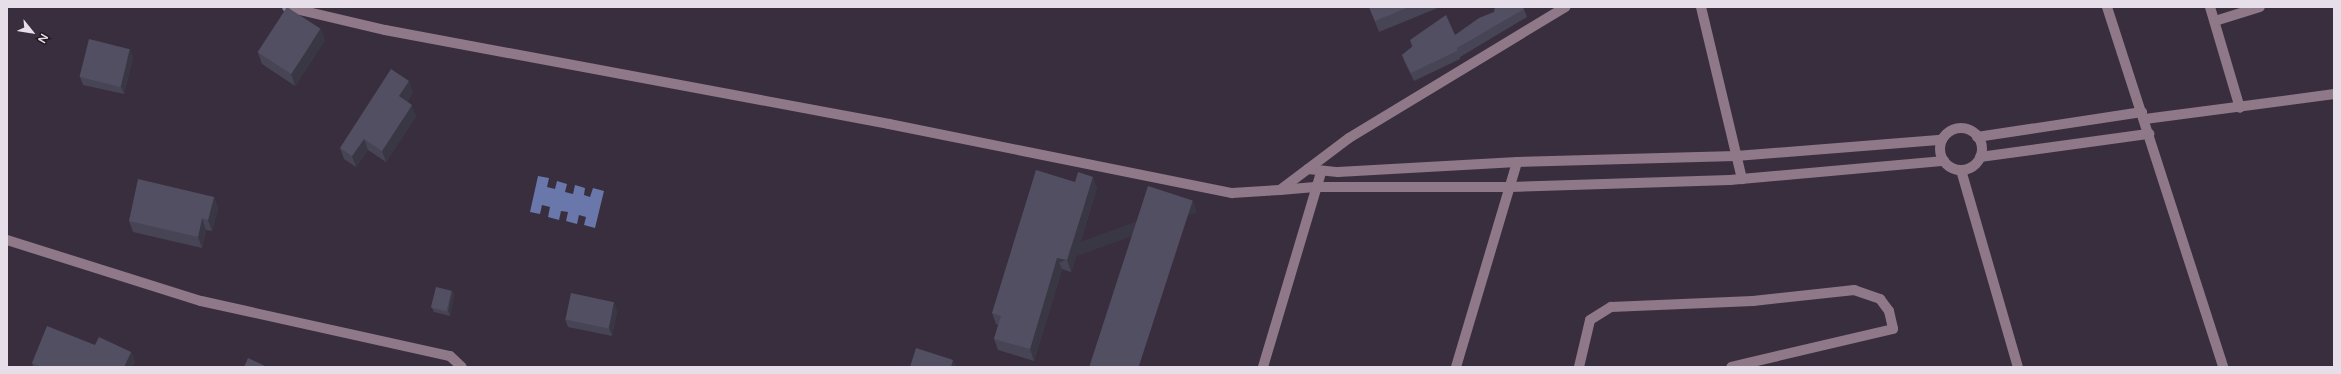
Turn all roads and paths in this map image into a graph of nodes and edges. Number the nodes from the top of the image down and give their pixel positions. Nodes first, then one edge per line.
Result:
1 (287, 7) edge
2 (1565, 7) edge
3 (1701, 7) edge
4 (2107, 7) edge
5 (2210, 7) edge
6 (2260, 7) edge
7 (2215, 21) junction
8 (2334, 94) edge
9 (2240, 108) junction
10 (2143, 115) junction
11 (2150, 134) junction
12 (1977, 137) junction
13 (1941, 140) junction
14 (1736, 156) junction
15 (1980, 157) junction
16 (1944, 161) junction
17 (1517, 162) junction
18 (1308, 169) junction
19 (1961, 170) junction
20 (1320, 172) junction
21 (1742, 179) junction
22 (1315, 187) junction
23 (1510, 187) junction
24 (1280, 190) junction
25 (7, 240) edge
26 (462, 367) edge
27 (1263, 367) edge
28 (1456, 367) edge
29 (1579, 367) edge
30 (1731, 367) edge
31 (2018, 367) edge
32 (2223, 367) edge

1 - 24 street
2 - 18 street
3 - 14 street
4 - 10 street
5 - 7 street
6 - 7 street
7 - 9 street
8 - 9 street
9 - 10 street
10 - 11 street
10 - 12 street
11 - 15 street
11 - 32 street
12 - 13 street
12 - 15 street
13 - 14 street
13 - 16 street
14 - 17 street
14 - 21 street
15 - 19 street
16 - 19 street
16 - 21 street
17 - 20 street
17 - 23 street
18 - 20 street
18 - 24 street
19 - 31 street
20 - 22 street
21 - 23 street
22 - 23 street
22 - 24 street
22 - 27 street
23 - 28 street
25 - 26 street
29 - 30 street

